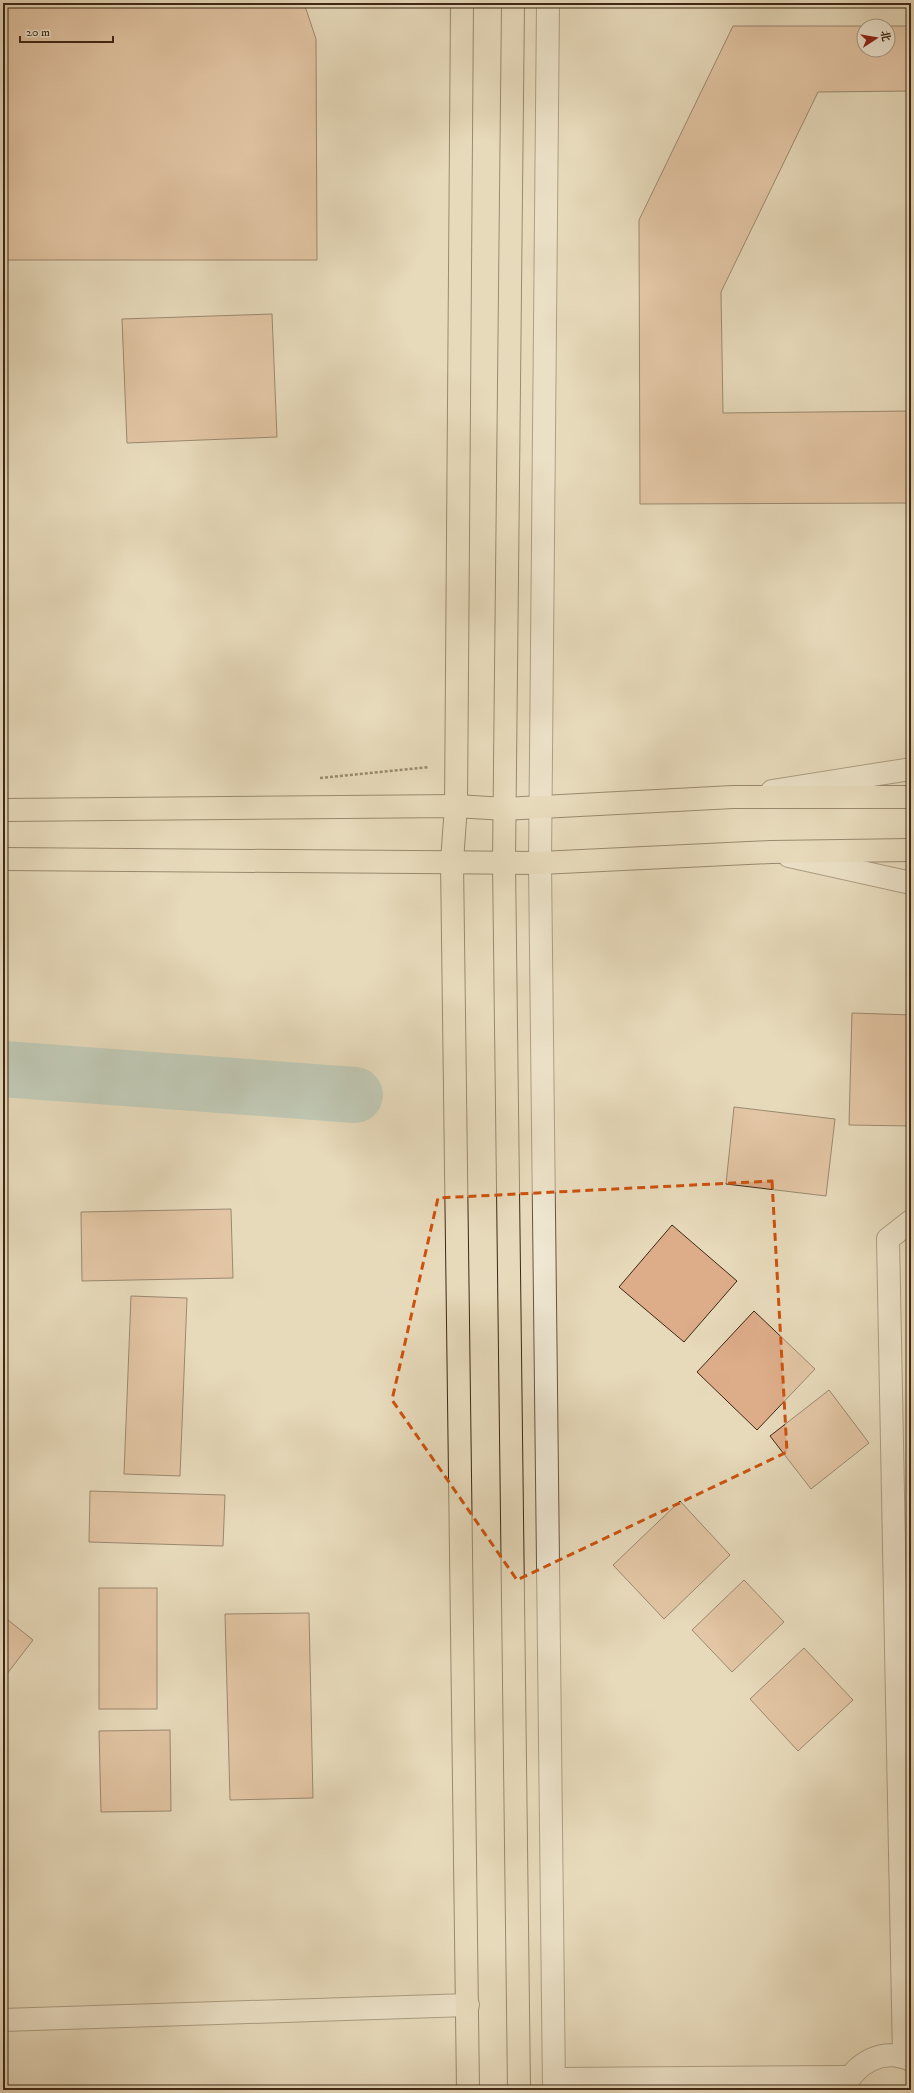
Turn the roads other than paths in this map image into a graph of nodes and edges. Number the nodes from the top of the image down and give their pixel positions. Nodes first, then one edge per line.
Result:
1 (462, 3) edge
2 (513, 3) edge
3 (548, 3) edge
4 (911, 769) edge
5 (733, 796) junction
6 (911, 797) edge
7 (456, 806) junction
8 (542, 808) junction
9 (505, 809) junction
10 (3, 810) edge
11 (911, 850) edge
12 (771, 852) junction
13 (3, 859) edge
14 (452, 861) junction
15 (504, 862) junction
16 (540, 862) junction
17 (911, 883) edge
18 (911, 1221) edge
19 (468, 2005) junction
20 (3, 2020) edge
21 (908, 2059) edge
22 (554, 2084) edge
23 (846, 2084) edge
24 (468, 2090) edge
25 (519, 2090) edge

1 - 7 main road
2 - 9 main road
3 - 8 street
4 - 5 street
5 - 6 main road
5 - 8 main road
7 - 9 main road
7 - 10 main road
7 - 14 main road
8 - 9 main road
8 - 16 street
9 - 15 main road
11 - 12 main road
12 - 16 main road
12 - 17 street
13 - 14 main road
14 - 15 main road
14 - 19 main road
15 - 16 main road
15 - 25 main road
16 - 22 street
18 - 21 street
19 - 20 street
19 - 24 main road
21 - 23 street
22 - 23 street

